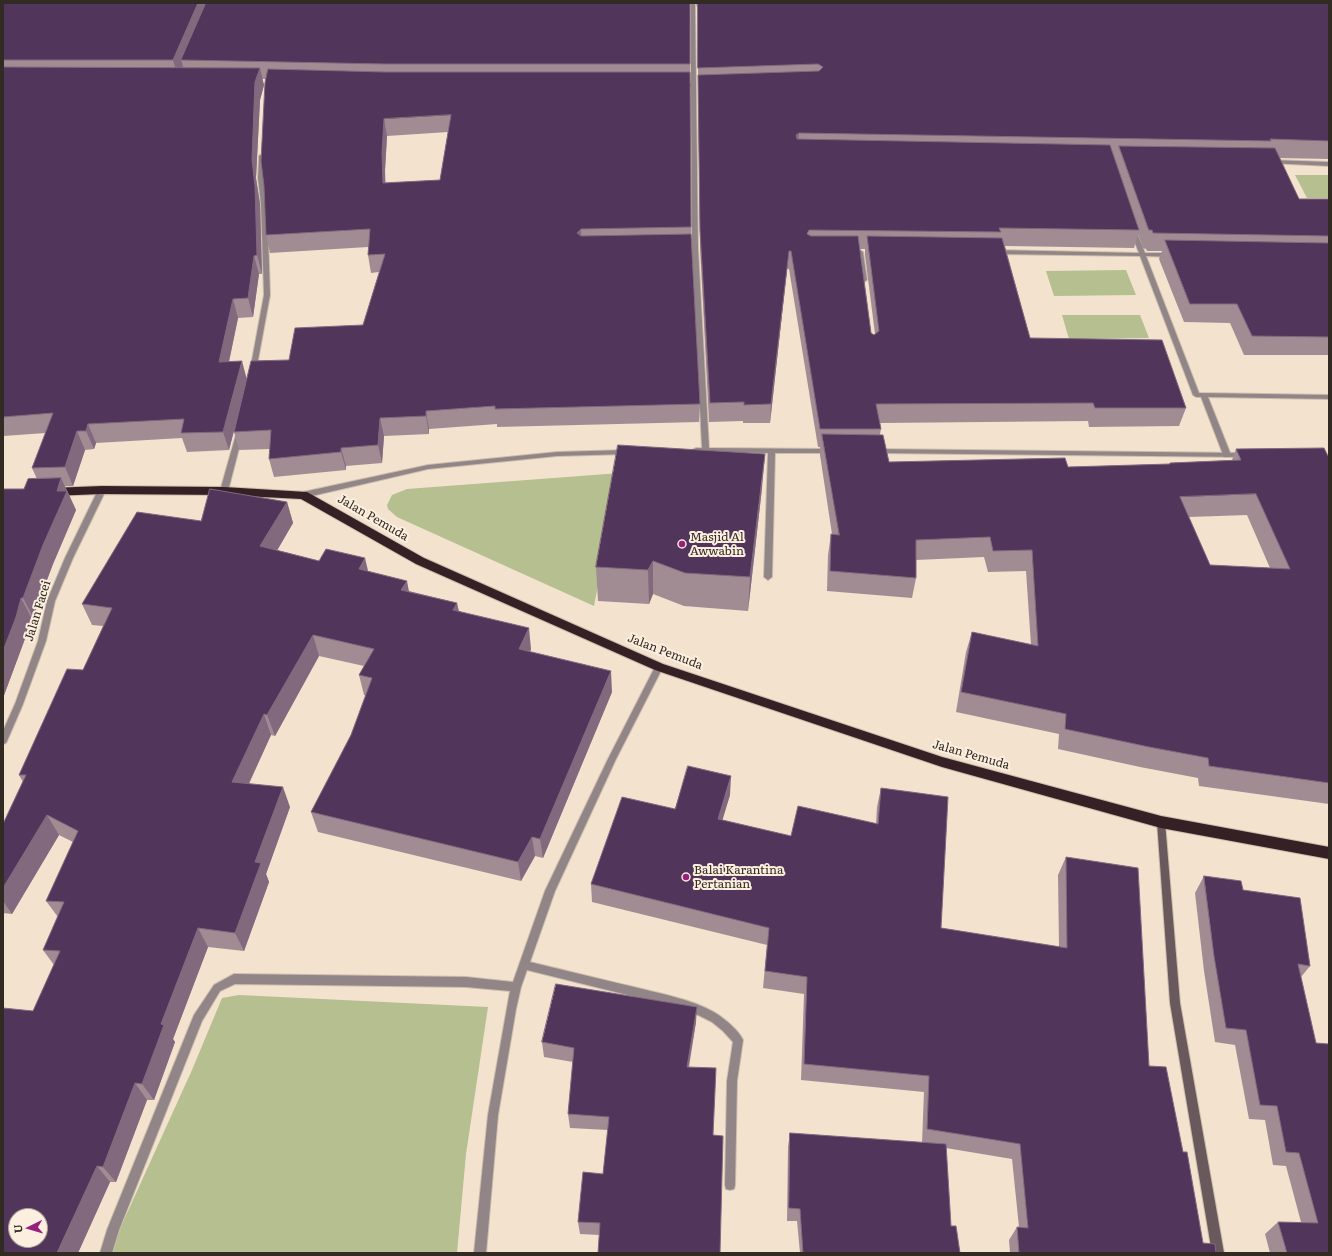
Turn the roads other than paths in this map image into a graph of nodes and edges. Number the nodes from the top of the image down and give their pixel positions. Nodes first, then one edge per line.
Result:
1 (693, 3) edge
2 (693, 14) junction
3 (701, 14) edge
4 (673, 85) edge
5 (694, 87) junction
6 (702, 89) edge
7 (262, 152) edge
8 (1266, 162) edge
9 (1329, 164) edge
10 (1131, 225) edge
11 (688, 248) edge
12 (695, 248) junction
13 (853, 252) edge
14 (860, 252) junction
15 (868, 252) edge
16 (988, 252) edge
17 (1004, 252) junction
18 (1141, 255) junction
19 (1180, 256) edge
20 (1006, 260) edge
21 (865, 290) edge
22 (252, 379) edge
23 (1204, 395) junction
24 (1329, 397) edge
25 (241, 424) edge
26 (706, 450) junction
27 (691, 451) edge
28 (772, 451) junction
29 (836, 451) edge
30 (868, 451) edge
31 (636, 452) edge
32 (1227, 455) junction
33 (1250, 455) edge
34 (102, 490) junction
35 (224, 491) junction
36 (41, 492) edge
37 (303, 494) junction
38 (768, 577) dead end
39 (659, 667) junction
40 (3, 741) edge
41 (1161, 822) junction
42 (1329, 853) edge
43 (524, 965) junction
44 (516, 987) junction
45 (730, 1185) dead end
46 (106, 1253) edge
47 (480, 1253) edge
48 (1218, 1253) edge

1 - 2 street
2 - 3 street
2 - 5 street
4 - 5 street
5 - 6 street
5 - 12 street
7 - 22 street
8 - 9 street
10 - 18 street
11 - 12 street
12 - 26 street
13 - 14 street
14 - 15 street
14 - 21 street
16 - 17 street
17 - 18 street
17 - 20 street
18 - 19 street
18 - 23 street
23 - 24 street
23 - 32 street
25 - 35 street
26 - 27 street
26 - 28 street
28 - 29 street
28 - 38 street
30 - 32 street
31 - 37 street
32 - 33 street
34 - 35 highway, Jalan Pemuda
34 - 36 highway, Jalan Pemuda
34 - 40 street, Jalan Facei
35 - 37 highway, Jalan Pemuda
37 - 39 highway, Jalan Pemuda
39 - 41 highway, Jalan Pemuda
39 - 43 street
41 - 42 highway, Jalan Pemuda
41 - 48 street
43 - 44 street
43 - 45 street
44 - 46 street
44 - 47 street

